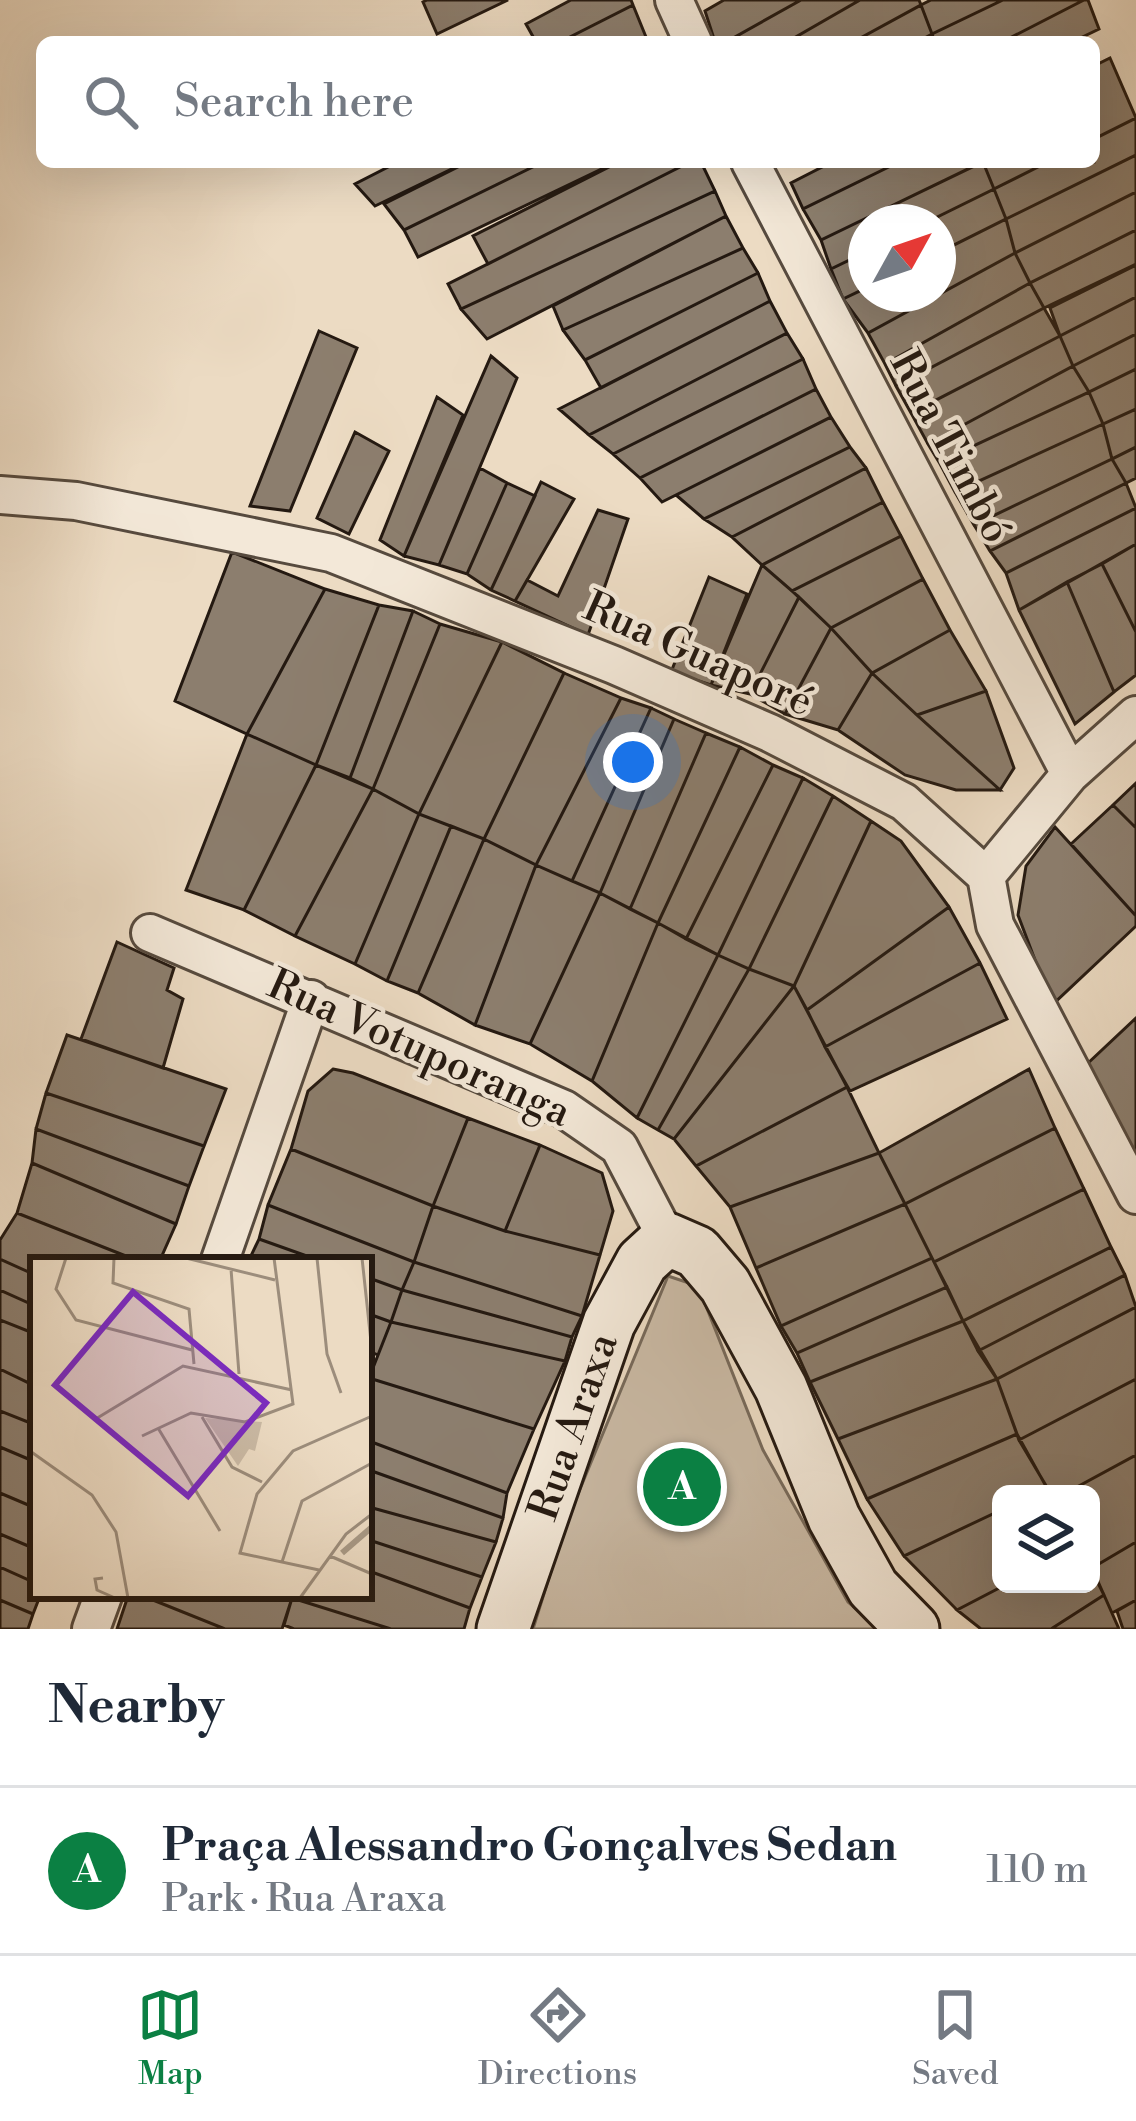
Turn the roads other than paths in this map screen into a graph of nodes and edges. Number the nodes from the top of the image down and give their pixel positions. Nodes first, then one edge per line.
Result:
1 (674, 0) edge
2 (690, 36) edge
3 (752, 168) edge
4 (0, 494) edge
5 (1136, 715) edge
6 (1070, 774) junction
7 (986, 875) junction
8 (150, 933) dead end
9 (310, 999) junction
10 (1136, 1195) edge
11 (667, 1239) junction
12 (221, 1257) edge
13 (102, 1599) edge
14 (91, 1629) edge
15 (503, 1629) edge
16 (913, 1629) edge

1 - 2 street
3 - 6 street, Rua Timbó
4 - 7 street, Rua Guaporé
5 - 6 street
6 - 7 street
7 - 10 street
8 - 9 street, Rua Votuporanga
9 - 11 street, Rua Votuporanga
9 - 12 street
11 - 15 street, Rua Araxa
11 - 16 street, Rua Votuporanga
13 - 14 street

